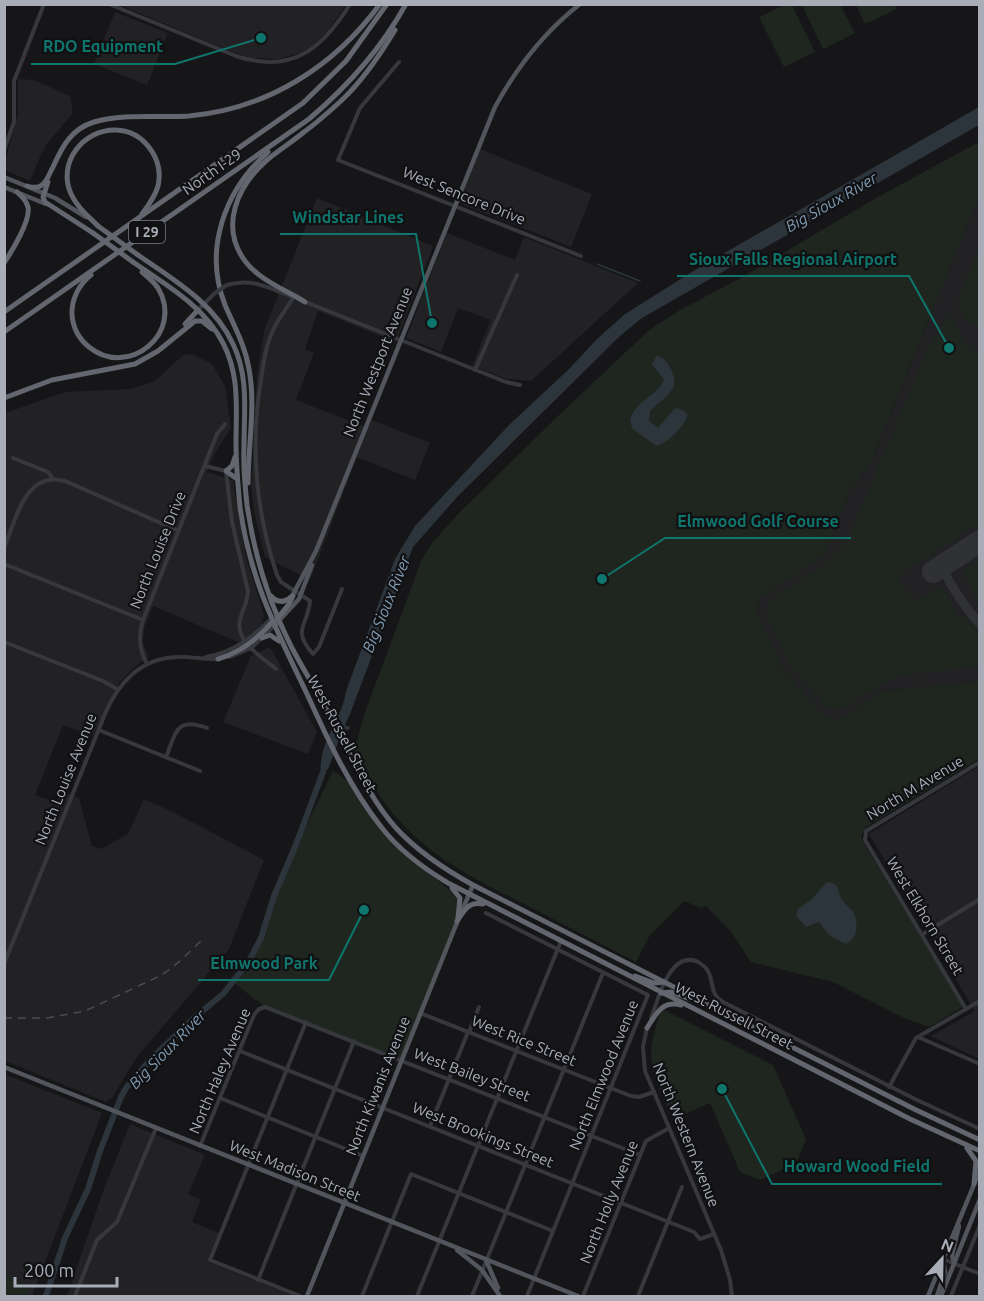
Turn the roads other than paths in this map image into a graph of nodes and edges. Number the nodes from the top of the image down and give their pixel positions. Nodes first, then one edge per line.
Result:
1 (44, 4) edge
2 (109, 4) edge
3 (350, 4) edge
4 (380, 4) edge
5 (387, 4) edge
6 (406, 4) edge
7 (580, 4) edge
8 (400, 16) junction
9 (399, 62) dead end
10 (291, 134) junction
11 (4, 150) edge
12 (59, 154) junction
13 (4, 177) edge
14 (27, 186) junction
15 (4, 187) edge
16 (17, 192) junction
17 (43, 193) junction
18 (51, 206) junction
19 (455, 206) junction
20 (141, 217) junction
21 (98, 226) junction
22 (112, 256) junction
23 (580, 256) dead end
24 (133, 262) junction
25 (4, 263) edge
26 (517, 275) dead end
27 (294, 297) junction
28 (305, 302) joint
29 (204, 304) junction
30 (198, 310) junction
31 (4, 312) edge
32 (4, 333) edge
33 (217, 333) junction
34 (400, 340) junction
35 (163, 347) junction
36 (475, 370) junction
37 (520, 385) dead end
38 (4, 398) edge
39 (225, 424) dead end
40 (236, 448) junction
41 (13, 458) dead end
42 (205, 466) junction
43 (226, 471) junction
44 (53, 479) junction
45 (237, 480) junction
46 (249, 515) junction
47 (178, 531) junction
48 (4, 548) edge
49 (316, 551) junction
50 (4, 564) edge
51 (342, 589) dead end
52 (294, 593) junction
53 (270, 594) junction
54 (302, 594) junction
55 (278, 618) junction
56 (143, 620) junction
57 (272, 622) junction
58 (262, 638) junction
59 (4, 642) edge
60 (248, 645) junction
61 (285, 648) junction
62 (199, 658) junction
63 (218, 659) joint
64 (147, 664) junction
65 (276, 669) dead end
66 (117, 689) junction
67 (207, 728) dead end
68 (99, 730) junction
69 (166, 757) junction
70 (979, 765) edge
71 (200, 771) dead end
72 (864, 835) joint
73 (442, 880) junction
74 (473, 885) junction
75 (468, 894) junction
76 (980, 899) edge
77 (486, 913) dead end
78 (505, 913) junction
79 (457, 921) junction
80 (923, 934) junction
81 (561, 941) junction
82 (557, 950) junction
83 (4, 964) edge
84 (616, 970) junction
85 (603, 973) junction
86 (665, 982) junction
87 (661, 993) junction
88 (980, 1001) edge
89 (262, 1007) joint
90 (479, 1007) dead end
91 (717, 1009) junction
92 (966, 1009) junction
93 (699, 1012) junction
94 (420, 1013) junction
95 (306, 1022) junction
96 (647, 1028) junction
97 (469, 1032) junction
98 (918, 1037) junction
99 (354, 1041) junction
100 (516, 1050) junction
101 (240, 1051) junction
102 (401, 1060) junction
103 (980, 1064) edge
104 (4, 1067) edge
105 (287, 1070) junction
106 (564, 1070) junction
107 (449, 1079) junction
108 (889, 1087) junction
109 (611, 1088) junction
110 (335, 1089) junction
111 (654, 1092) junction
112 (220, 1098) junction
113 (496, 1098) junction
114 (382, 1107) junction
115 (544, 1116) junction
116 (267, 1117) junction
117 (430, 1126) junction
118 (156, 1128) junction
119 (669, 1128) junction
120 (980, 1129) edge
121 (315, 1136) junction
122 (592, 1136) junction
123 (980, 1140) edge
124 (958, 1142) junction
125 (477, 1145) junction
126 (200, 1146) junction
127 (980, 1151) edge
128 (640, 1155) junction
129 (363, 1156) junction
130 (525, 1164) junction
131 (249, 1165) junction
132 (980, 1170) edge
133 (573, 1183) junction
134 (296, 1184) junction
135 (974, 1184) junction
136 (682, 1187) dead end
137 (459, 1193) junction
138 (980, 1199) edge
139 (344, 1203) junction
140 (621, 1203) junction
141 (506, 1212) junction
142 (669, 1221) junction
143 (959, 1221) junction
144 (391, 1222) junction
145 (980, 1225) edge
146 (554, 1231) junction
147 (714, 1234) junction
148 (439, 1240) junction
149 (447, 1244) junction
150 (486, 1259) junction
151 (943, 1259) junction
152 (954, 1263) junction
153 (963, 1267) junction
154 (482, 1270) junction
155 (980, 1274) edge
156 (534, 1279) junction
157 (258, 1280) junction
158 (75, 1296) edge
159 (300, 1296) edge
160 (307, 1296) edge
161 (362, 1296) edge
162 (417, 1296) edge
163 (472, 1296) edge
164 (500, 1296) edge
165 (527, 1296) edge
166 (578, 1296) edge
167 (583, 1296) edge
168 (638, 1296) edge
169 (732, 1296) edge
170 (928, 1296) edge
171 (939, 1296) edge
172 (951, 1296) edge

1 - 11 street
2 - 3 street
4 - 12 highway
5 - 20 highway, North I-29 / I 29
6 - 8 highway, North I-29 / I 29
7 - 19 main road, North Westport Avenue
8 - 10 highway, North I-29 / I 29
8 - 27 highway
9 - 19 street, West Sencore Drive
10 - 22 highway, North I-29 / I 29
10 - 46 highway
12 - 14 highway
12 - 17 highway
13 - 14 main road
14 - 17 main road
15 - 16 main road
16 - 18 main road
16 - 25 highway
17 - 18 highway
17 - 21 main road
18 - 24 highway, West Russell Street, bridge
19 - 23 street, West Sencore Drive
19 - 34 main road, North Westport Avenue
20 - 21 highway, West Russell Street
20 - 31 highway, North I-29 / I 29
21 - 29 highway, West Russell Street, bridge
22 - 24 highway
22 - 32 highway, North I-29 / I 29
24 - 30 highway, West Russell Street
26 - 36 street
27 - 28 highway
27 - 29 street, bridge
27 - 52 street
28 - 34 street
29 - 30 street
29 - 46 highway, West Russell Street
30 - 33 highway, West Russell Street
30 - 35 highway
33 - 35 highway
33 - 40 highway, West Russell Street
34 - 36 street
34 - 49 main road, North Westport Avenue
35 - 38 highway
36 - 37 street
39 - 42 street, North Louise Drive
40 - 43 highway
40 - 45 highway, West Russell Street
41 - 44 street
42 - 43 street
42 - 47 street, North Louise Drive
43 - 45 highway
43 - 60 street
44 - 47 street
44 - 48 street
45 - 57 highway, West Russell Street
46 - 53 highway, West Russell Street
47 - 56 street, North Louise Drive
49 - 52 main road, North Westport Avenue
49 - 54 main road, North Westport Avenue
50 - 56 street
51 - 54 street, West Russell Street
52 - 53 highway
52 - 54 street
52 - 55 highway
53 - 55 highway, West Russell Street
54 - 55 main road, North Westport Avenue
55 - 57 highway
55 - 74 highway, West Russell Street
56 - 64 street, North Louise Drive
57 - 58 street, North Louise Avenue
57 - 60 highway
57 - 61 highway, West Russell Street
58 - 60 street, North Louise Avenue
58 - 61 highway
59 - 66 street
60 - 62 street, North Louise Avenue
60 - 63 highway
60 - 65 street
61 - 73 highway, West Russell Street
62 - 63 street, North Louise Avenue
62 - 64 street, North Louise Avenue
64 - 66 street, North Louise Avenue
66 - 68 street, North Louise Avenue
67 - 69 street
68 - 69 street
68 - 83 street, North Louise Avenue
69 - 71 street
70 - 72 street, North M Avenue
72 - 80 street, West Elkhorn Street
73 - 75 highway, West Russell Street
73 - 79 highway
74 - 75 main road, North Kiwanis Avenue
74 - 86 highway, West Russell Street
75 - 78 highway, West Russell Street
75 - 79 main road, North Kiwanis Avenue
76 - 80 street
77 - 82 street
78 - 79 highway
78 - 81 highway, West Russell Street
79 - 94 main road, North Kiwanis Avenue
80 - 92 street, West Elkhorn Street
81 - 82 street
81 - 84 highway, West Russell Street
82 - 85 street
82 - 100 street
84 - 86 highway
84 - 87 highway, West Russell Street
85 - 106 street
85 - 109 street, North Elmwood Avenue
86 - 87 street, North Western Avenue
86 - 91 highway, West Russell Street
86 - 108 street, West Russell Street
87 - 91 highway
87 - 93 highway, West Russell Street
87 - 96 street, North Western Avenue
88 - 92 street
89 - 95 street, West Bailey Street
89 - 101 street, North Haley Avenue
90 - 97 street
91 - 123 highway, West Russell Street
92 - 98 street
93 - 96 highway
93 - 124 highway, West Russell Street
94 - 97 street, West Rice Street
94 - 102 main road, North Kiwanis Avenue
95 - 99 street, West Bailey Street
95 - 105 street
96 - 111 street, North Western Avenue
97 - 100 street, West Rice Street
97 - 107 street
98 - 103 street
98 - 108 street
99 - 102 street, West Bailey Street
99 - 110 street
100 - 106 street, West Rice Street
100 - 113 street
101 - 105 street, West Brookings Street
101 - 112 street, North Haley Avenue
102 - 107 street, West Bailey Street
102 - 114 main road, North Kiwanis Avenue
104 - 118 main road, West Madison Street
105 - 110 street, West Brookings Street
105 - 116 street
106 - 109 street, West Rice Street
106 - 115 street
107 - 113 street, West Bailey Street
107 - 117 street
108 - 120 street, West Russell Street
109 - 111 street, West Rice Street
109 - 122 street, North Elmwood Avenue
110 - 114 street, West Brookings Street
110 - 121 street
111 - 119 street, North Western Avenue
112 - 116 street
112 - 126 street, North Haley Avenue
113 - 115 street, West Bailey Street
113 - 125 street
114 - 117 street, West Brookings Street
114 - 129 main road, North Kiwanis Avenue
115 - 122 street, West Bailey Street
115 - 130 street
116 - 121 street
116 - 131 street
117 - 125 street, West Brookings Street
118 - 126 main road, West Madison Street
118 - 158 street
119 - 128 street, North Holly Avenue
119 - 147 street, North Western Avenue
121 - 129 street
121 - 134 street
122 - 128 street, West Bailey Street
122 - 133 street, North Elmwood Avenue
124 - 127 highway, West Russell Street
124 - 135 highway
125 - 130 street, West Brookings Street
125 - 137 street
126 - 131 main road, West Madison Street
128 - 140 street, North Holly Avenue
129 - 139 main road, North Kiwanis Avenue
130 - 133 street, West Brookings Street
130 - 141 street
131 - 134 main road, West Madison Street
131 - 157 street
132 - 135 main road
133 - 140 street, West Brookings Street
133 - 146 street, North Elmwood Avenue
134 - 139 main road, West Madison Street
134 - 157 street
135 - 143 main road
136 - 142 street
137 - 141 street
137 - 144 street
137 - 148 street
138 - 152 main road
139 - 144 main road, West Madison Street
139 - 160 main road, North Kiwanis Avenue
140 - 142 street, West Brookings Street
140 - 167 street, North Holly Avenue
141 - 146 street
141 - 150 street
142 - 147 street, West Brookings Street
142 - 168 street
143 - 151 main road
143 - 152 main road
144 - 148 main road, West Madison Street
144 - 161 street
145 - 153 street
146 - 156 street, North Elmwood Avenue
147 - 169 street, North Western Avenue
148 - 149 main road, West Madison Street
148 - 162 street
149 - 150 main road, West Madison Street
149 - 154 main road
150 - 154 street
150 - 156 main road, West Madison Street
150 - 164 main road
151 - 152 street
151 - 170 main road
151 - 171 main road
152 - 153 street
152 - 171 main road
153 - 155 street
153 - 172 street
154 - 163 street
154 - 164 main road
156 - 165 street, North Elmwood Avenue
156 - 166 main road, West Madison Street
157 - 159 street

